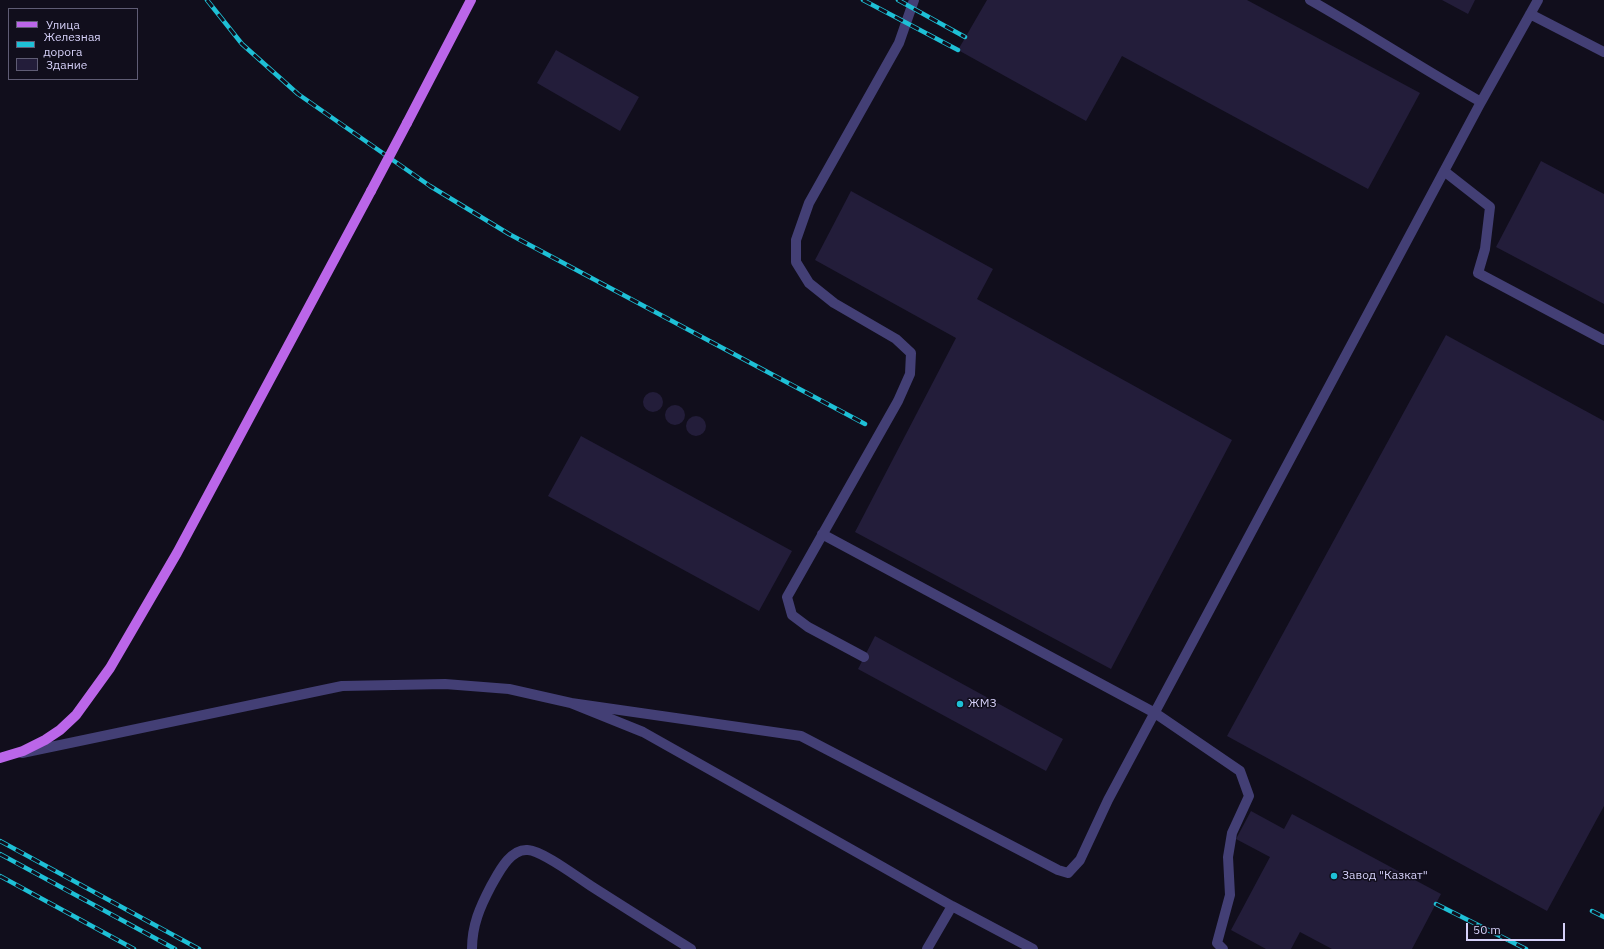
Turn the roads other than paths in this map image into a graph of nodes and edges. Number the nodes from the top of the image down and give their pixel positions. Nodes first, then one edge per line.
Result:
1 (471, 0) edge
2 (914, 0) edge
3 (1310, 0) edge
4 (1538, 0) edge
5 (1530, 14) junction
6 (1604, 52) edge
7 (1481, 102) junction
8 (1444, 171) junction
9 (1604, 340) edge
10 (822, 534) junction
11 (864, 657) dead end
12 (571, 703) junction
13 (1155, 713) junction
14 (1, 758) edge
15 (952, 906) junction
16 (472, 949) edge
17 (691, 949) edge
18 (927, 949) edge
19 (1033, 949) edge
20 (1222, 949) edge

1 - 14 main road, bridge
2 - 10 street
3 - 7 street
4 - 5 street
5 - 6 street
5 - 7 street
7 - 8 street
8 - 9 street
8 - 13 street
10 - 11 street
10 - 13 street
12 - 13 street
12 - 14 street
12 - 15 street
13 - 20 street
15 - 18 street
15 - 19 street
16 - 17 street

